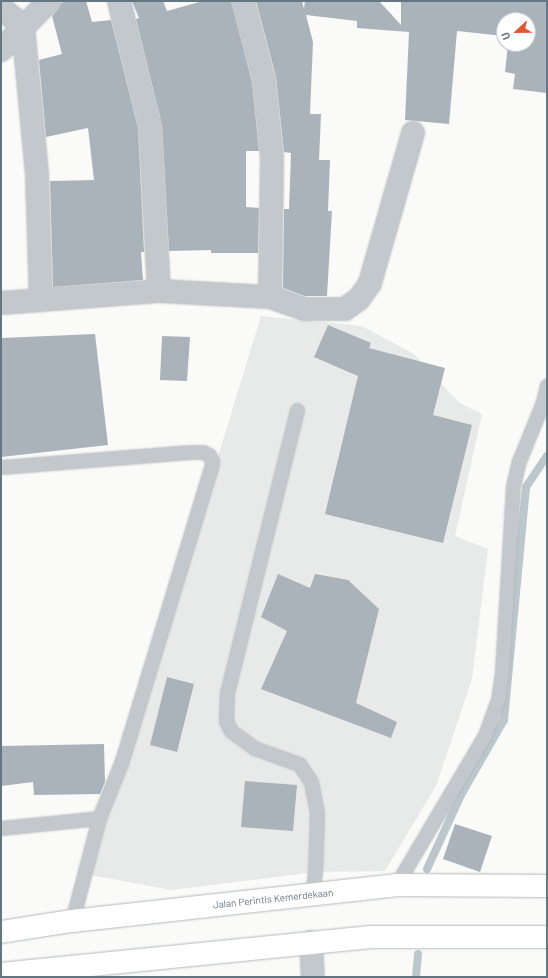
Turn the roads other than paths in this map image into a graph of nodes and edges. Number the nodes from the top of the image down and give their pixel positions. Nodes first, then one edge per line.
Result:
1 (49, 1) edge
2 (119, 1) edge
3 (243, 1) edge
4 (1, 8) edge
5 (22, 26) junction
6 (1, 50) edge
7 (413, 133) dead end
8 (159, 291) junction
9 (270, 297) junction
10 (42, 300) junction
11 (1, 303) edge
12 (547, 385) edge
13 (297, 410) dead end
14 (1, 467) edge
15 (99, 818) junction
16 (1, 828) edge
17 (396, 885) junction
18 (547, 886) edge
19 (312, 895) junction
20 (72, 920) junction
21 (1, 932) edge
22 (547, 937) edge
23 (311, 942) junction
24 (1, 974) edge
25 (313, 977) edge

1 - 5 street
2 - 8 street
3 - 9 street
4 - 5 street
5 - 6 street
5 - 10 street
7 - 9 street
8 - 9 street
8 - 10 street
10 - 11 street
12 - 17 lane
13 - 19 lane
14 - 15 lane
15 - 16 lane
15 - 20 lane
17 - 18 highway, Jalan Perintis Kemerdekaan
17 - 19 highway, Jalan Perintis Kemerdekaan
19 - 20 highway, Jalan Perintis Kemerdekaan
20 - 21 highway, Jalan Perintis Kemerdekaan
22 - 23 highway
23 - 24 highway
23 - 25 street

